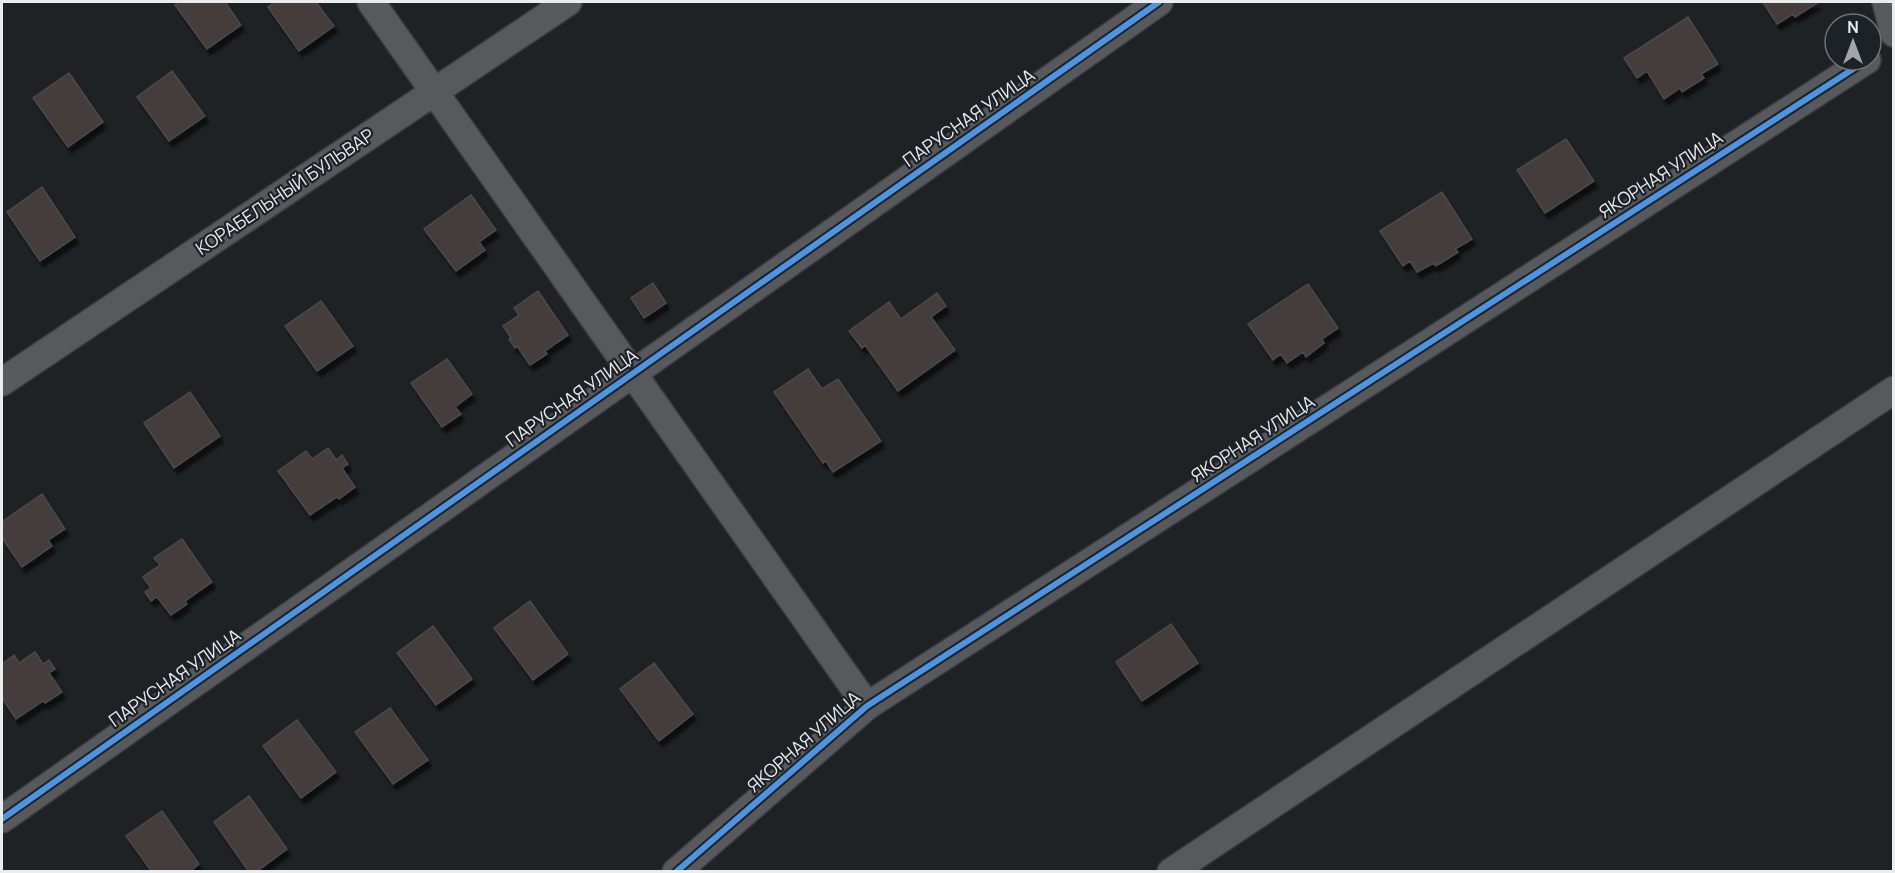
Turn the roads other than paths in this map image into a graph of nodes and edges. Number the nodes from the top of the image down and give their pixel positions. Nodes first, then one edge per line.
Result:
1 (371, 2) edge
2 (568, 2) edge
3 (1159, 2) edge
4 (1886, 2) edge
5 (1893, 33) edge
6 (1848, 72) edge
7 (434, 91) junction
8 (632, 373) junction
9 (2, 382) edge
10 (1893, 390) edge
11 (867, 706) junction
12 (2, 819) edge
13 (676, 872) edge
14 (1171, 872) edge

1 - 7 street
2 - 7 street, КОРАБЕЛЬНЫЙ БУЛЬВАР
3 - 8 street, ПАРУСНАЯ УЛИЦА
4 - 5 street
6 - 11 street, ЯКОРНАЯ УЛИЦА
7 - 8 street
7 - 9 street, КОРАБЕЛЬНЫЙ БУЛЬВАР
8 - 11 street
8 - 12 street, ПАРУСНАЯ УЛИЦА
10 - 14 street
11 - 13 street, ЯКОРНАЯ УЛИЦА

